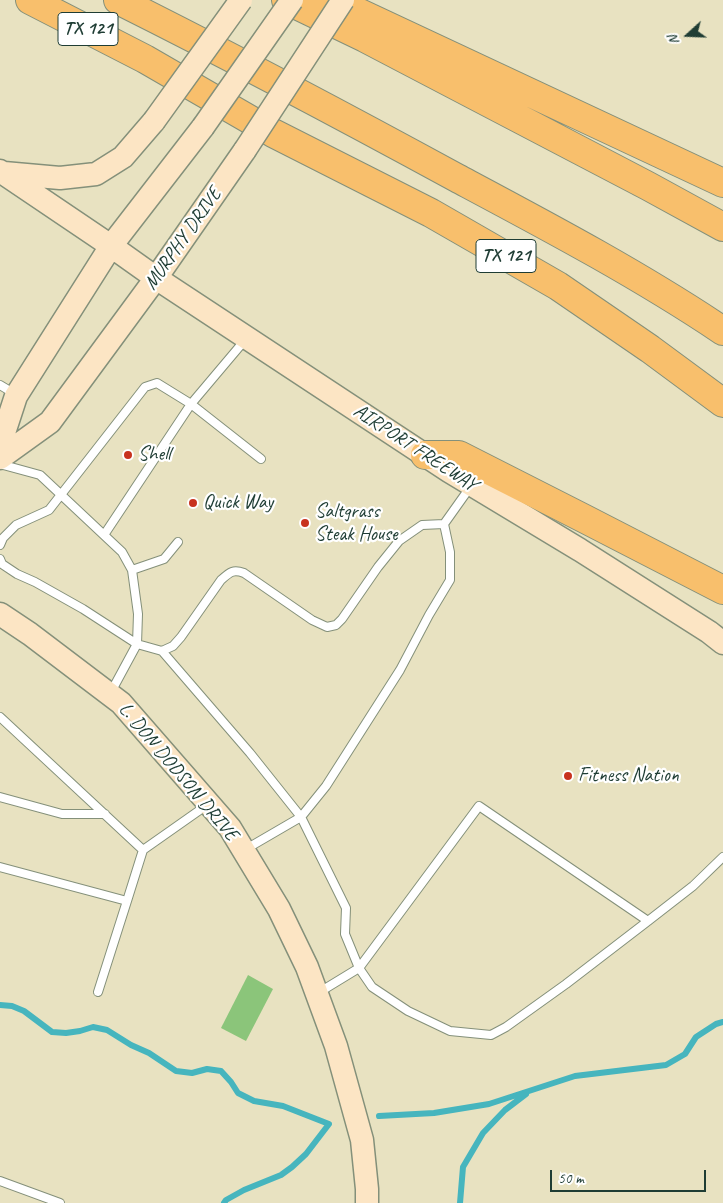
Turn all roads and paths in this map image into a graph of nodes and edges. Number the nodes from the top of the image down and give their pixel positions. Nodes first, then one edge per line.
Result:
1 (30, 0) edge
2 (118, 0) edge
3 (241, 0) edge
4 (286, 0) edge
5 (292, 0) edge
6 (332, 0) edge
7 (343, 0) edge
8 (1, 172) edge
9 (723, 183) edge
10 (723, 227) edge
11 (111, 246) junction
12 (156, 278) junction
13 (723, 331) edge
14 (247, 338) junction
15 (8, 390) edge
16 (723, 403) edge
17 (191, 404) junction
18 (0, 445) edge
19 (425, 455) junction
20 (0, 458) edge
21 (261, 459) dead end
22 (0, 464) edge
23 (472, 485) junction
24 (61, 495) junction
25 (444, 524) junction
26 (104, 536) junction
27 (178, 542) dead end
28 (0, 545) edge
29 (0, 558) edge
30 (132, 570) junction
31 (723, 590) edge
32 (0, 614) edge
33 (723, 643) edge
34 (137, 644) junction
35 (162, 652) junction
36 (110, 694) junction
37 (0, 717) edge
38 (0, 796) edge
39 (209, 804) junction
40 (105, 814) junction
41 (301, 817) junction
42 (143, 850) junction
43 (244, 850) junction
44 (723, 857) edge
45 (0, 867) edge
46 (127, 901) junction
47 (648, 921) junction
48 (359, 968) junction
49 (98, 992) dead end
50 (316, 994) junction
51 (0, 1181) edge
52 (60, 1203) edge
53 (367, 1203) edge

1 - 16 highway, TX 121
2 - 13 highway
3 - 8 main road, bridge
4 - 10 highway
5 - 11 main road, bridge
6 - 9 highway
7 - 12 main road, MURPHY DRIVE, bridge
8 - 11 main road, AIRPORT FREEWAY
11 - 12 main road, AIRPORT FREEWAY
11 - 15 main road
12 - 14 main road, AIRPORT FREEWAY
12 - 20 main road, MURPHY DRIVE
14 - 17 lane
14 - 19 main road, AIRPORT FREEWAY
15 - 18 main road
17 - 21 lane
17 - 24 lane
17 - 26 lane
19 - 23 main road, AIRPORT FREEWAY
19 - 31 highway
22 - 24 lane
23 - 25 lane
23 - 33 main road, AIRPORT FREEWAY
24 - 26 lane
24 - 28 lane
25 - 35 lane
25 - 41 lane
26 - 30 lane
27 - 30 lane
29 - 34 lane
30 - 34 lane
32 - 36 main road, L. DON DODSON DRIVE
34 - 35 lane
34 - 36 lane
35 - 41 lane
36 - 39 main road, L. DON DODSON DRIVE
37 - 40 lane
38 - 40 lane
39 - 42 lane
39 - 43 main road, L. DON DODSON DRIVE
40 - 42 lane
41 - 43 lane
41 - 48 lane
42 - 46 lane
43 - 50 main road, L. DON DODSON DRIVE
44 - 47 lane
45 - 46 lane
46 - 49 lane
47 - 48 lane
47 - 48 lane
48 - 50 lane
50 - 53 main road, L. DON DODSON DRIVE
51 - 52 lane

